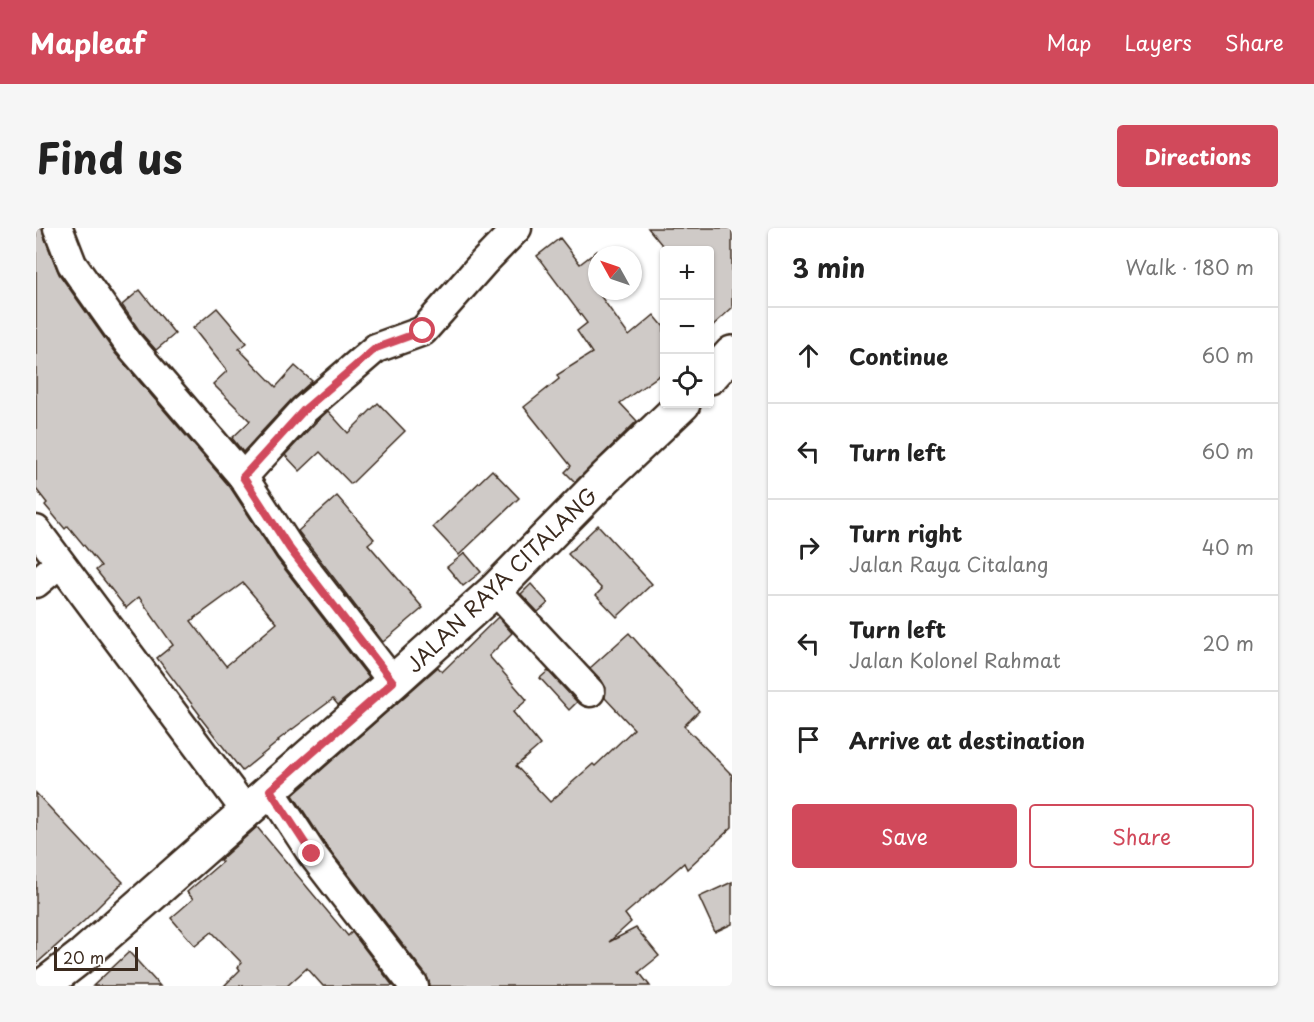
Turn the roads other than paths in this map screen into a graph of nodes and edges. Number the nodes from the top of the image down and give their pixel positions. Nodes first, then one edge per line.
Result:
1 (57, 228) edge
2 (518, 228) edge
3 (732, 353) edge
4 (714, 373) edge
5 (679, 408) edge
6 (243, 477) junction
7 (36, 530) edge
8 (60, 563) junction
9 (36, 583) edge
10 (495, 590) junction
11 (393, 682) junction
12 (590, 692) dead end
13 (270, 790) junction
14 (246, 811) junction
15 (43, 986) edge
16 (414, 986) edge

1 - 6 street
2 - 6 street
3 - 4 street
5 - 10 street, JALAN RAYA CITALANG
6 - 11 street
7 - 8 street
8 - 9 street
8 - 14 street
10 - 11 street, JALAN RAYA CITALANG
10 - 12 street
11 - 13 street, JALAN RAYA CITALANG
13 - 14 street, JALAN RAYA CITALANG
13 - 16 street
14 - 15 street, JALAN RAYA CITALANG

